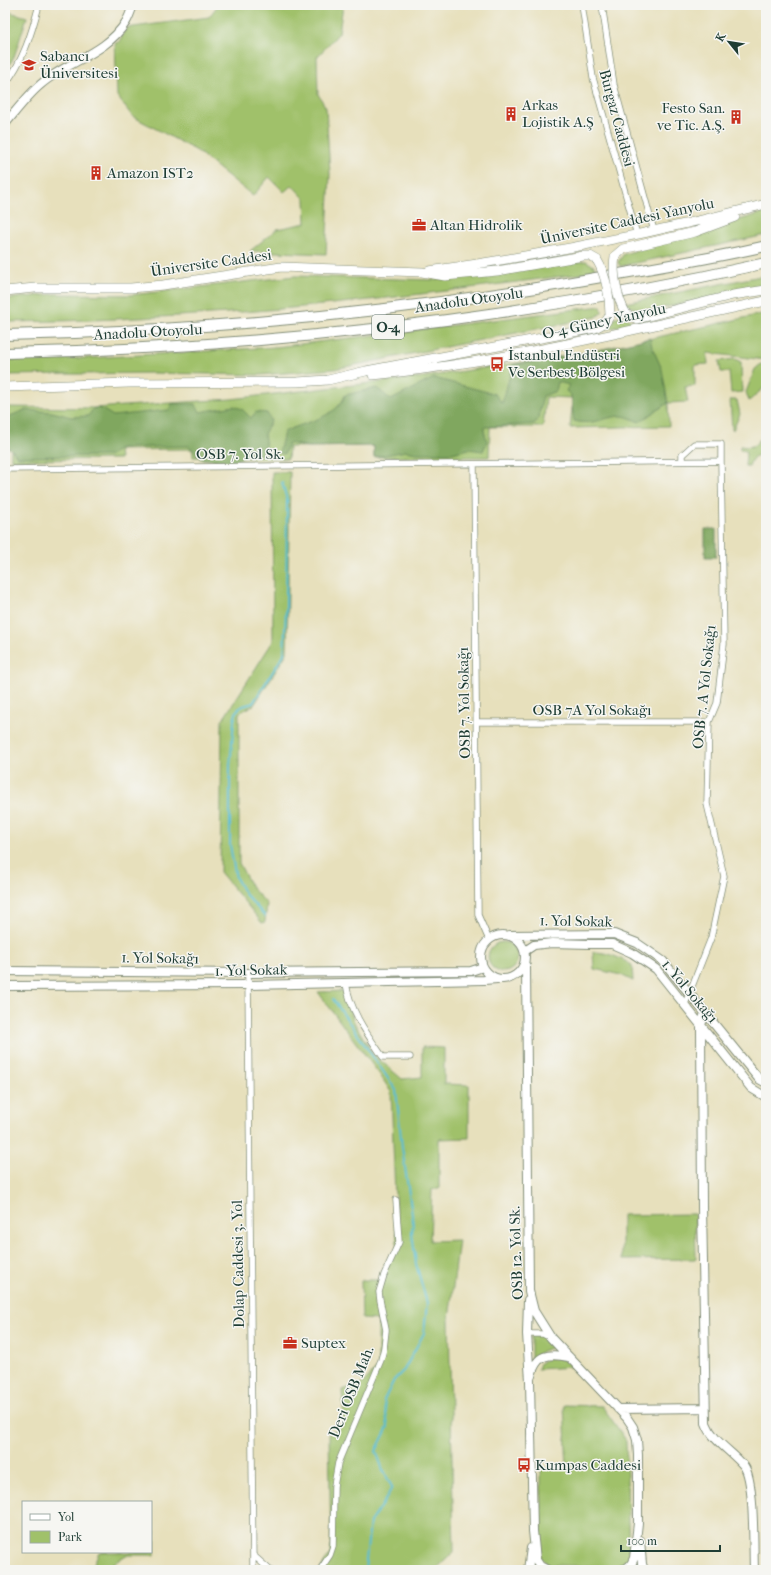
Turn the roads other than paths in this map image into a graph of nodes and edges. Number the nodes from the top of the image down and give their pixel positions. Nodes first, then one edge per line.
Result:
1 (39, 5) edge
2 (133, 5) edge
3 (582, 5) edge
4 (602, 5) edge
5 (5, 84) edge
6 (5, 124) edge
7 (766, 204) edge
8 (654, 231) junction
9 (637, 235) junction
10 (766, 246) edge
11 (766, 263) edge
12 (422, 272) junction
13 (766, 290) edge
14 (5, 292) edge
15 (766, 301) edge
16 (5, 335) edge
17 (5, 352) edge
18 (328, 380) junction
19 (5, 387) edge
20 (682, 461) junction
21 (721, 461) junction
22 (474, 464) junction
23 (5, 469) edge
24 (476, 722) junction
25 (709, 722) junction
26 (510, 936) junction
27 (488, 940) junction
28 (525, 951) junction
29 (524, 964) junction
30 (483, 967) junction
31 (5, 971) edge
32 (248, 973) junction
33 (514, 976) junction
34 (497, 979) junction
35 (346, 983) junction
36 (248, 985) junction
37 (5, 986) edge
38 (526, 991) junction
39 (690, 994) junction
40 (685, 1004) junction
41 (705, 1013) junction
42 (701, 1025) junction
43 (410, 1057) dead end
44 (766, 1082) edge
45 (766, 1097) edge
46 (396, 1200) dead end
47 (529, 1291) junction
48 (527, 1334) junction
49 (551, 1338) junction
50 (569, 1357) junction
51 (530, 1381) junction
52 (705, 1408) junction
53 (618, 1409) junction
54 (638, 1524) junction
55 (533, 1531) junction
56 (253, 1555) junction
57 (643, 1568) edge
58 (253, 1570) edge
59 (270, 1570) edge
60 (320, 1570) edge
61 (528, 1570) edge
62 (548, 1570) edge
63 (621, 1570) edge
64 (754, 1570) edge

1 - 5 street
2 - 6 street
3 - 9 street, Burgaz Caddesi
4 - 8 street
7 - 8 main road, Üniversite Caddesi Yanyolu
7 - 13 main road, bridge
8 - 9 main road, Üniversite Caddesi Yanyolu
9 - 12 main road, Üniversite Caddesi Yanyolu
10 - 16 highway, Anadolu Otoyolu / O-4
11 - 17 highway, Anadolu Otoyolu / O-4
12 - 14 main road, Üniversite Caddesi
12 - 18 main road, bridge
15 - 18 main road, O-4 Güney Yanyolu
18 - 19 main road
20 - 21 street
20 - 21 street, OSB 7. A Yol Sokağı
20 - 22 street
21 - 25 street, OSB 7. A Yol Sokağı
22 - 23 street, OSB 7. Yol Sk.
22 - 24 street, OSB 7. Yol Sokağı
24 - 25 street, OSB 7A Yol Sokağı
24 - 27 street, OSB 7. Yol Sokağı
25 - 39 street, OSB 7. A Yol Sokağı
26 - 27 street
26 - 28 street
26 - 39 street, 1. Yol Sokak
27 - 30 street
28 - 29 street
28 - 40 street, 1. Yol Sokağı
29 - 33 street
29 - 38 street, OSB 12. Yol Sk.
30 - 32 street, 1. Yol Sokağı
30 - 34 street
31 - 32 street, 1. Yol Sokağı
32 - 36 street, Dolap Caddesi 3. Yol
33 - 34 street
33 - 38 street
34 - 35 street, 1. Yol Sokak
35 - 36 street, 1. Yol Sokak
35 - 43 street
36 - 37 street, 1. Yol Sokak
36 - 56 street, Dolap Caddesi 3. Yol
38 - 47 street, OSB 12. Yol Sk.
39 - 40 street, OSB 7. A Yol Sokağı
39 - 41 street, 1. Yol Sokak
40 - 42 street, 1. Yol Sokağı
41 - 42 street
41 - 44 street, 1. Yol Sokak
42 - 45 street, 1. Yol Sokağı
42 - 52 street
46 - 60 street, Deri OSB Mah.
47 - 48 street
47 - 49 street, OSB 12. Yol Sk.
48 - 49 street
48 - 51 street
49 - 50 street, OSB 12. Yol Sk.
50 - 51 street
50 - 53 street, OSB 12. Yol Sk.
51 - 55 street
52 - 53 street
52 - 64 street
53 - 54 street, OSB 12. Yol Sk.
54 - 57 street
54 - 63 street
55 - 61 street
55 - 62 street
56 - 58 street, Dolap Caddesi 3. Yol
56 - 59 street

